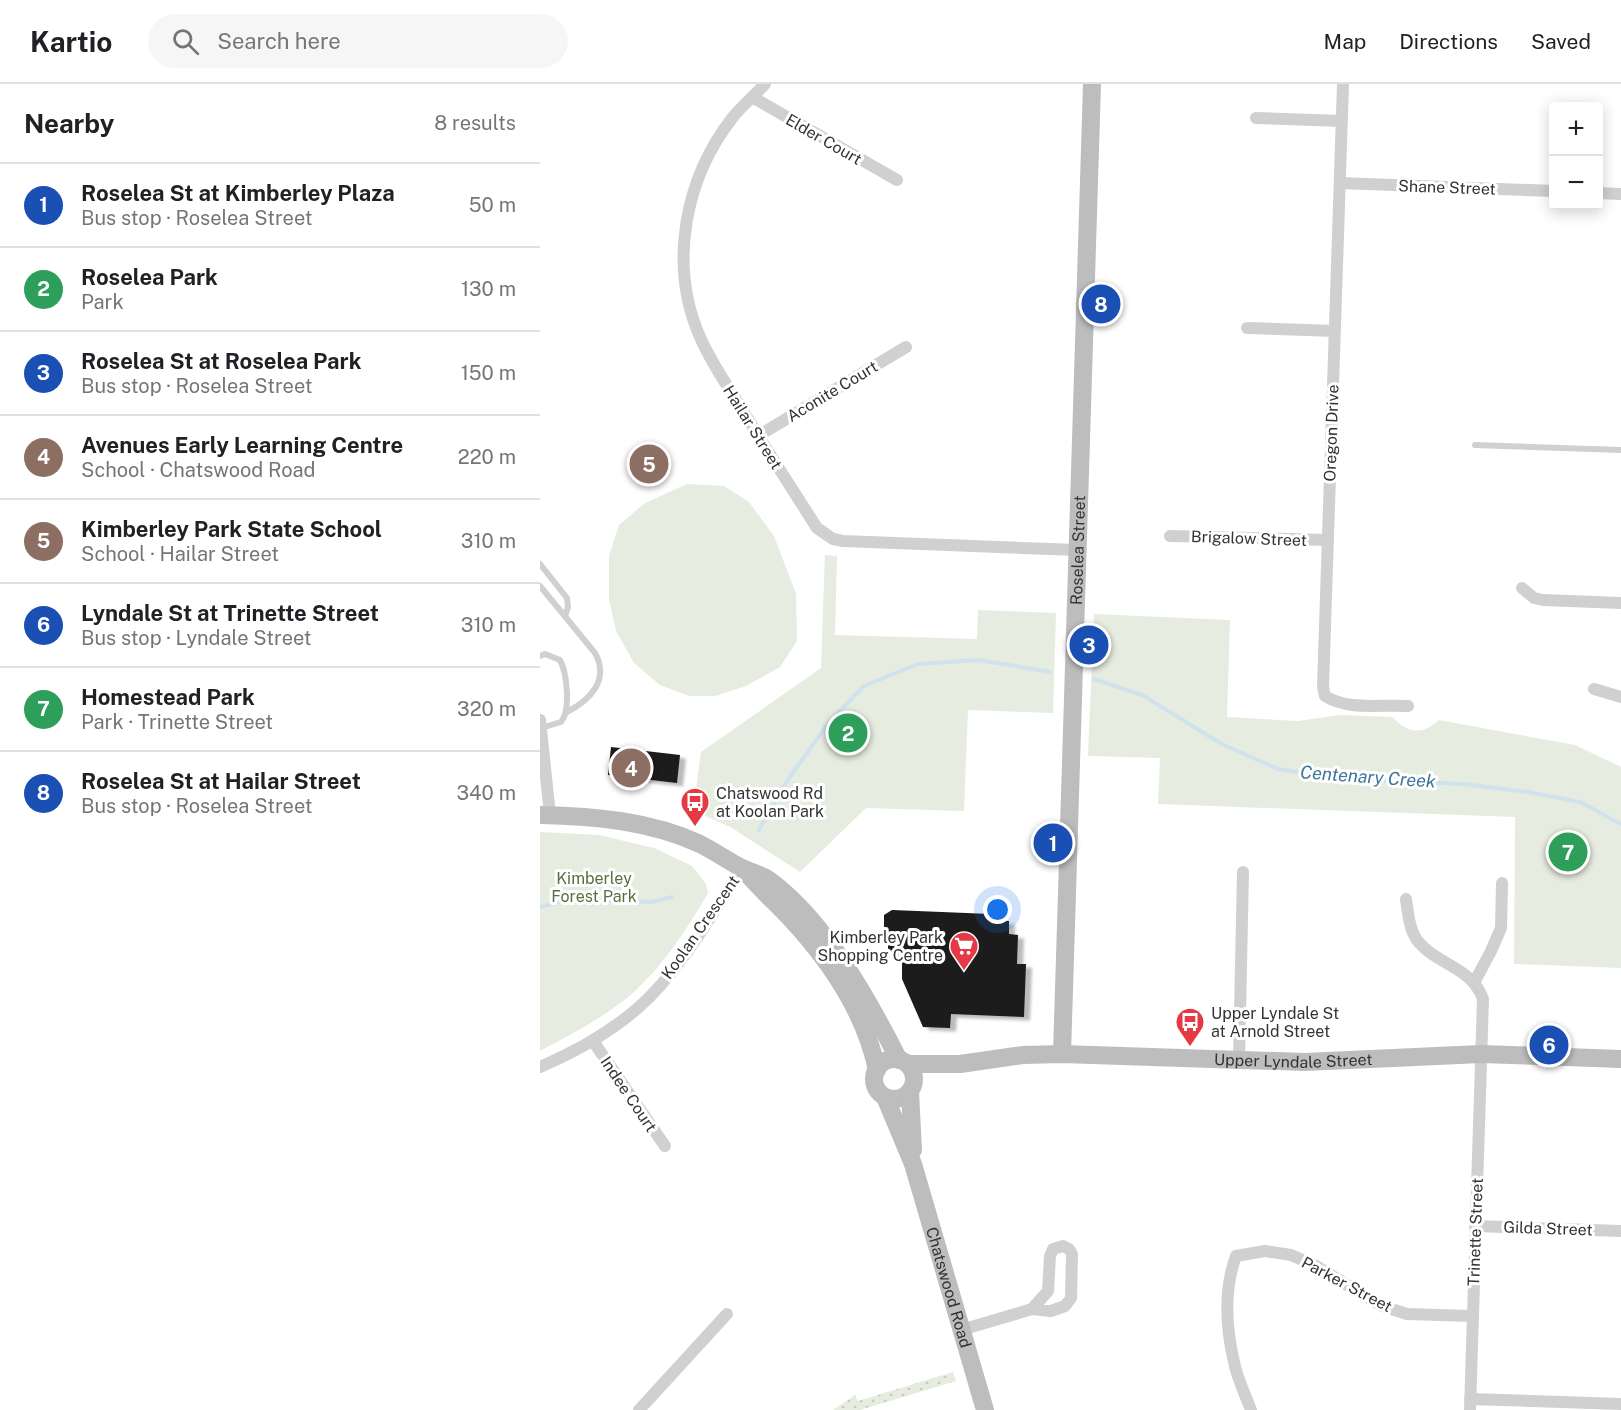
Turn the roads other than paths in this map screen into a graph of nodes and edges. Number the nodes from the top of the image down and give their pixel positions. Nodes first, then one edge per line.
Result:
1 (765, 84) edge
2 (1092, 84) edge
3 (1343, 84) edge
4 (752, 97) junction
5 (1256, 118) dead end
6 (1342, 121) junction
7 (897, 180) dead end
8 (1340, 183) junction
9 (1549, 191) edge
10 (1603, 193) edge
11 (1621, 194) edge
12 (1247, 328) dead end
13 (1335, 331) junction
14 (906, 347) dead end
15 (758, 436) junction
16 (1475, 445) dead end
17 (1621, 450) edge
18 (1170, 536) dead end
19 (1328, 540) junction
20 (1077, 550) junction
21 (540, 564) edge
22 (540, 586) edge
23 (1522, 588) dead end
24 (1621, 603) edge
25 (565, 616) junction
26 (540, 656) edge
27 (1594, 689) dead end
28 (1621, 697) edge
29 (1408, 706) dead end
30 (567, 712) junction
31 (541, 724) edge
32 (545, 815) edge
33 (742, 868) junction
34 (1243, 872) dead end
35 (1502, 883) dead end
36 (1406, 899) dead end
37 (810, 930) junction
38 (1474, 983) junction
39 (593, 1041) junction
40 (1062, 1054) junction
41 (1481, 1054) junction
42 (1621, 1059) edge
43 (1239, 1060) junction
44 (903, 1062) junction
45 (960, 1064) junction
46 (540, 1067) edge
47 (877, 1070) junction
48 (912, 1088) junction
49 (885, 1097) junction
50 (665, 1146) dead end
51 (913, 1164) junction
52 (1475, 1226) junction
53 (1621, 1230) edge
54 (1032, 1309) junction
55 (727, 1314) dead end
56 (1472, 1316) junction
57 (961, 1330) junction
58 (1621, 1404) edge
59 (1470, 1405) edge
60 (639, 1410) edge
61 (985, 1410) edge
62 (1251, 1410) edge

1 - 4 street, Hailar Street
2 - 20 street, Roselea Street
3 - 6 street, Oregon Drive
4 - 7 street, Elder Court
4 - 15 street, Hailar Street
5 - 6 street
6 - 8 street, Oregon Drive
8 - 9 street, Shane Street
8 - 13 street, Oregon Drive
10 - 11 street
12 - 13 street
13 - 19 street, Oregon Drive
14 - 15 street, Aconite Court
15 - 20 street, Hailar Street
16 - 17 lane
18 - 19 street, Brigalow Street
19 - 29 street, Oregon Drive
20 - 40 street, Roselea Street
21 - 25 lane
22 - 25 lane
23 - 24 street
25 - 30 lane
26 - 30 lane
27 - 28 street
30 - 31 lane
31 - 32 street
32 - 33 street
33 - 37 street
33 - 39 street, Koolan Crescent
34 - 43 street
35 - 38 street
36 - 38 street
37 - 44 street
37 - 47 street
38 - 41 street, Trinette Street
39 - 46 street, Koolan Crescent
39 - 50 street, Indee Court
40 - 43 street, Upper Lyndale Street
40 - 45 street, Upper Lyndale Street
41 - 42 street, Upper Lyndale Street
41 - 43 street, Upper Lyndale Street
41 - 52 street, Trinette Street
44 - 45 street, Upper Lyndale Street
44 - 47 street
44 - 48 street
45 - 48 street, Upper Lyndale Street
47 - 49 street
48 - 49 street
48 - 51 street, Chatswood Road
49 - 51 street, Chatswood Road
51 - 57 street, Chatswood Road
52 - 53 street, Gilda Street
52 - 56 street, Trinette Street
54 - 54 street
54 - 57 street
55 - 60 street
56 - 59 street, Trinette Street
56 - 62 street, Parker Street
57 - 61 street, Chatswood Road
58 - 59 street

